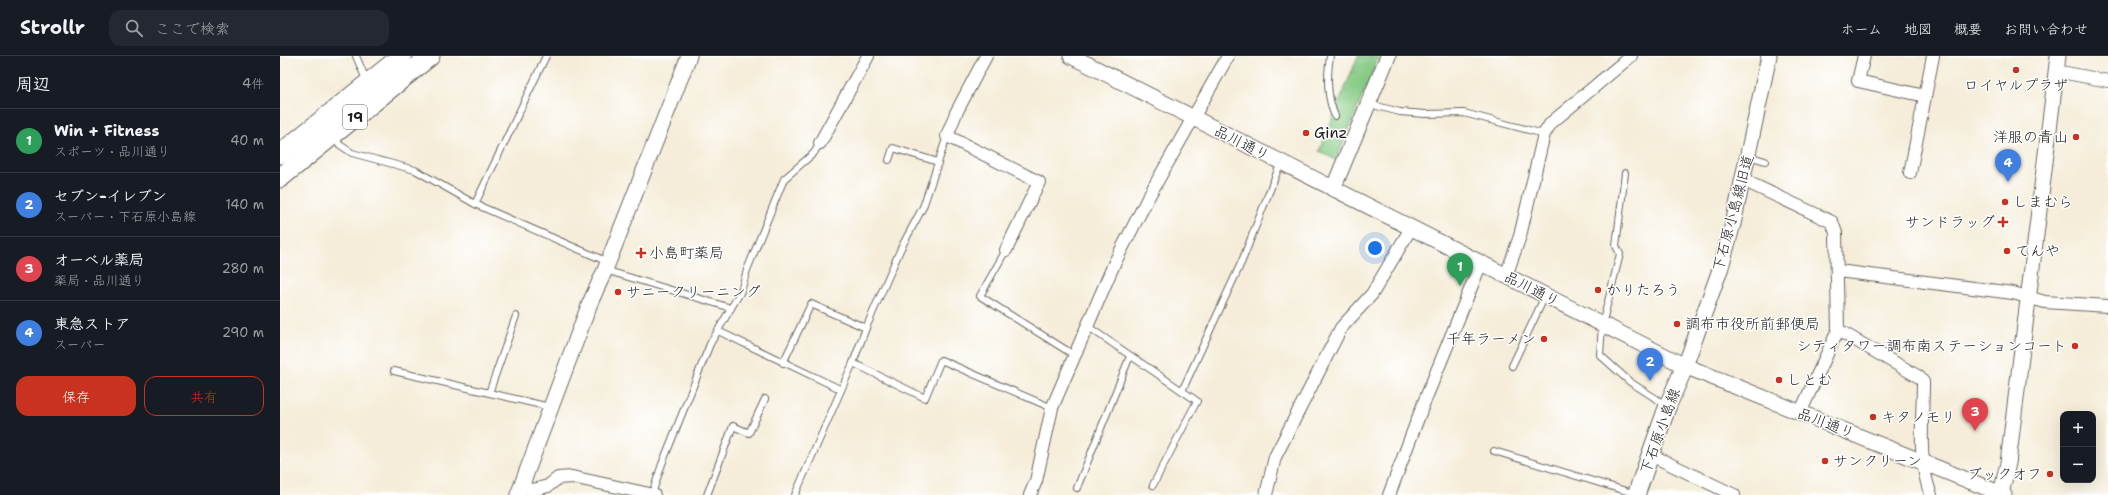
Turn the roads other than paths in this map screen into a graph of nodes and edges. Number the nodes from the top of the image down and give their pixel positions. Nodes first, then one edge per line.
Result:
1 (356, 56) edge
2 (402, 56) edge
3 (430, 56) edge
4 (546, 56) edge
5 (689, 56) edge
6 (868, 56) edge
7 (986, 56) edge
8 (1071, 56) edge
9 (1228, 56) edge
10 (1330, 56) edge
11 (1388, 56) edge
12 (1631, 56) edge
13 (1769, 56) edge
14 (1864, 56) edge
15 (1933, 56) edge
16 (2058, 56) edge
17 (2056, 71) junction
18 (2108, 81) edge
19 (368, 83) junction
20 (1925, 96) junction
21 (1369, 104) junction
22 (1335, 116) dead end
23 (1193, 118) junction
24 (1544, 134) junction
25 (333, 135) junction
26 (947, 136) junction
27 (820, 143) joint
28 (280, 154) edge
29 (1749, 156) junction
30 (889, 160) dead end
31 (1765, 161) dead end
32 (938, 162) junction
33 (1281, 162) junction
34 (1625, 173) dead end
35 (1910, 173) dead end
36 (280, 178) edge
37 (1743, 180) junction
38 (1333, 189) junction
39 (475, 204) junction
40 (1411, 228) junction
41 (1006, 250) joint
42 (1481, 263) junction
43 (607, 266) junction
44 (1838, 271) junction
45 (1506, 276) junction
46 (1545, 296) junction
47 (2028, 297) junction
48 (2108, 306) edge
49 (732, 308) junction
50 (516, 316) dead end
51 (1602, 324) junction
52 (1087, 326) junction
53 (866, 328) junction
54 (1838, 330) junction
55 (718, 331) junction
56 (1074, 355) junction
57 (1130, 356) junction
58 (783, 363) junction
59 (853, 363) junction
60 (1512, 366) dead end
61 (1685, 366) junction
62 (394, 372) dead end
63 (840, 389) junction
64 (1182, 391) junction
65 (489, 393) junction
66 (765, 399) dead end
67 (1668, 405) junction
68 (552, 407) junction
69 (1052, 408) junction
70 (1800, 413) junction
71 (1494, 451) dead end
72 (1651, 455) junction
73 (1922, 460) junction
74 (1153, 485) dead end
75 (1077, 488) dead end
76 (519, 491) edge
77 (1985, 491) edge
78 (2003, 494) edge
79 (653, 495) edge
80 (708, 495) edge
81 (795, 495) edge
82 (1030, 495) edge
83 (1266, 495) edge
84 (1389, 495) edge
85 (1636, 495) edge
86 (1734, 495) edge
87 (1931, 495) edge

1 - 19 lane
2 - 19 main road, 19
3 - 25 main road, 19
4 - 39 lane
5 - 43 street
6 - 27 street
7 - 26 street
8 - 23 street, 品川通り
9 - 23 street
10 - 22 lane
11 - 21 street
12 - 24 street
13 - 29 street, 下石原小島線旧道
14 - 20 street
15 - 20 street
16 - 17 street
17 - 18 street
17 - 47 street
19 - 28 main road, 19
20 - 35 street
21 - 24 lane
21 - 38 street
23 - 33 street, 品川通り
23 - 52 street
24 - 45 street
25 - 36 main road, 19
25 - 39 lane
26 - 32 lane
26 - 41 street
27 - 49 lane
29 - 31 lane
29 - 37 street, 下石原小島線旧道
30 - 32 lane
32 - 53 lane
33 - 38 street, 品川通り
33 - 64 lane
34 - 51 lane
37 - 44 street
37 - 61 street, 下石原小島線旧道
38 - 40 street, 品川通り
39 - 43 lane
40 - 42 street, 品川通り
40 - 83 street
41 - 56 lane
42 - 45 street, 品川通り
42 - 84 street
43 - 49 lane
43 - 68 street
44 - 47 street
44 - 54 street
45 - 46 street, 品川通り
46 - 51 street, 品川通り
46 - 60 lane
47 - 48 street
47 - 78 street
49 - 55 lane
50 - 65 lane
51 - 61 street, 品川通り
51 - 67 lane
52 - 56 street
52 - 57 lane
53 - 58 lane
53 - 59 lane
54 - 70 street
54 - 73 street
55 - 58 lane
55 - 79 lane
56 - 69 street
57 - 64 lane
57 - 75 lane
58 - 63 lane
59 - 63 lane
59 - 69 lane
61 - 67 main road, 下石原小島線
61 - 70 street, 品川通り
62 - 65 lane
63 - 81 lane
64 - 74 lane
65 - 68 lane
66 - 80 lane
67 - 72 main road, 下石原小島線
68 - 76 street
69 - 82 street
70 - 73 street, 品川通り
71 - 85 lane
72 - 85 main road, 下石原小島線
72 - 86 street
73 - 77 street, 品川通り
73 - 87 street
76 - 79 street
77 - 78 street, 品川通り

